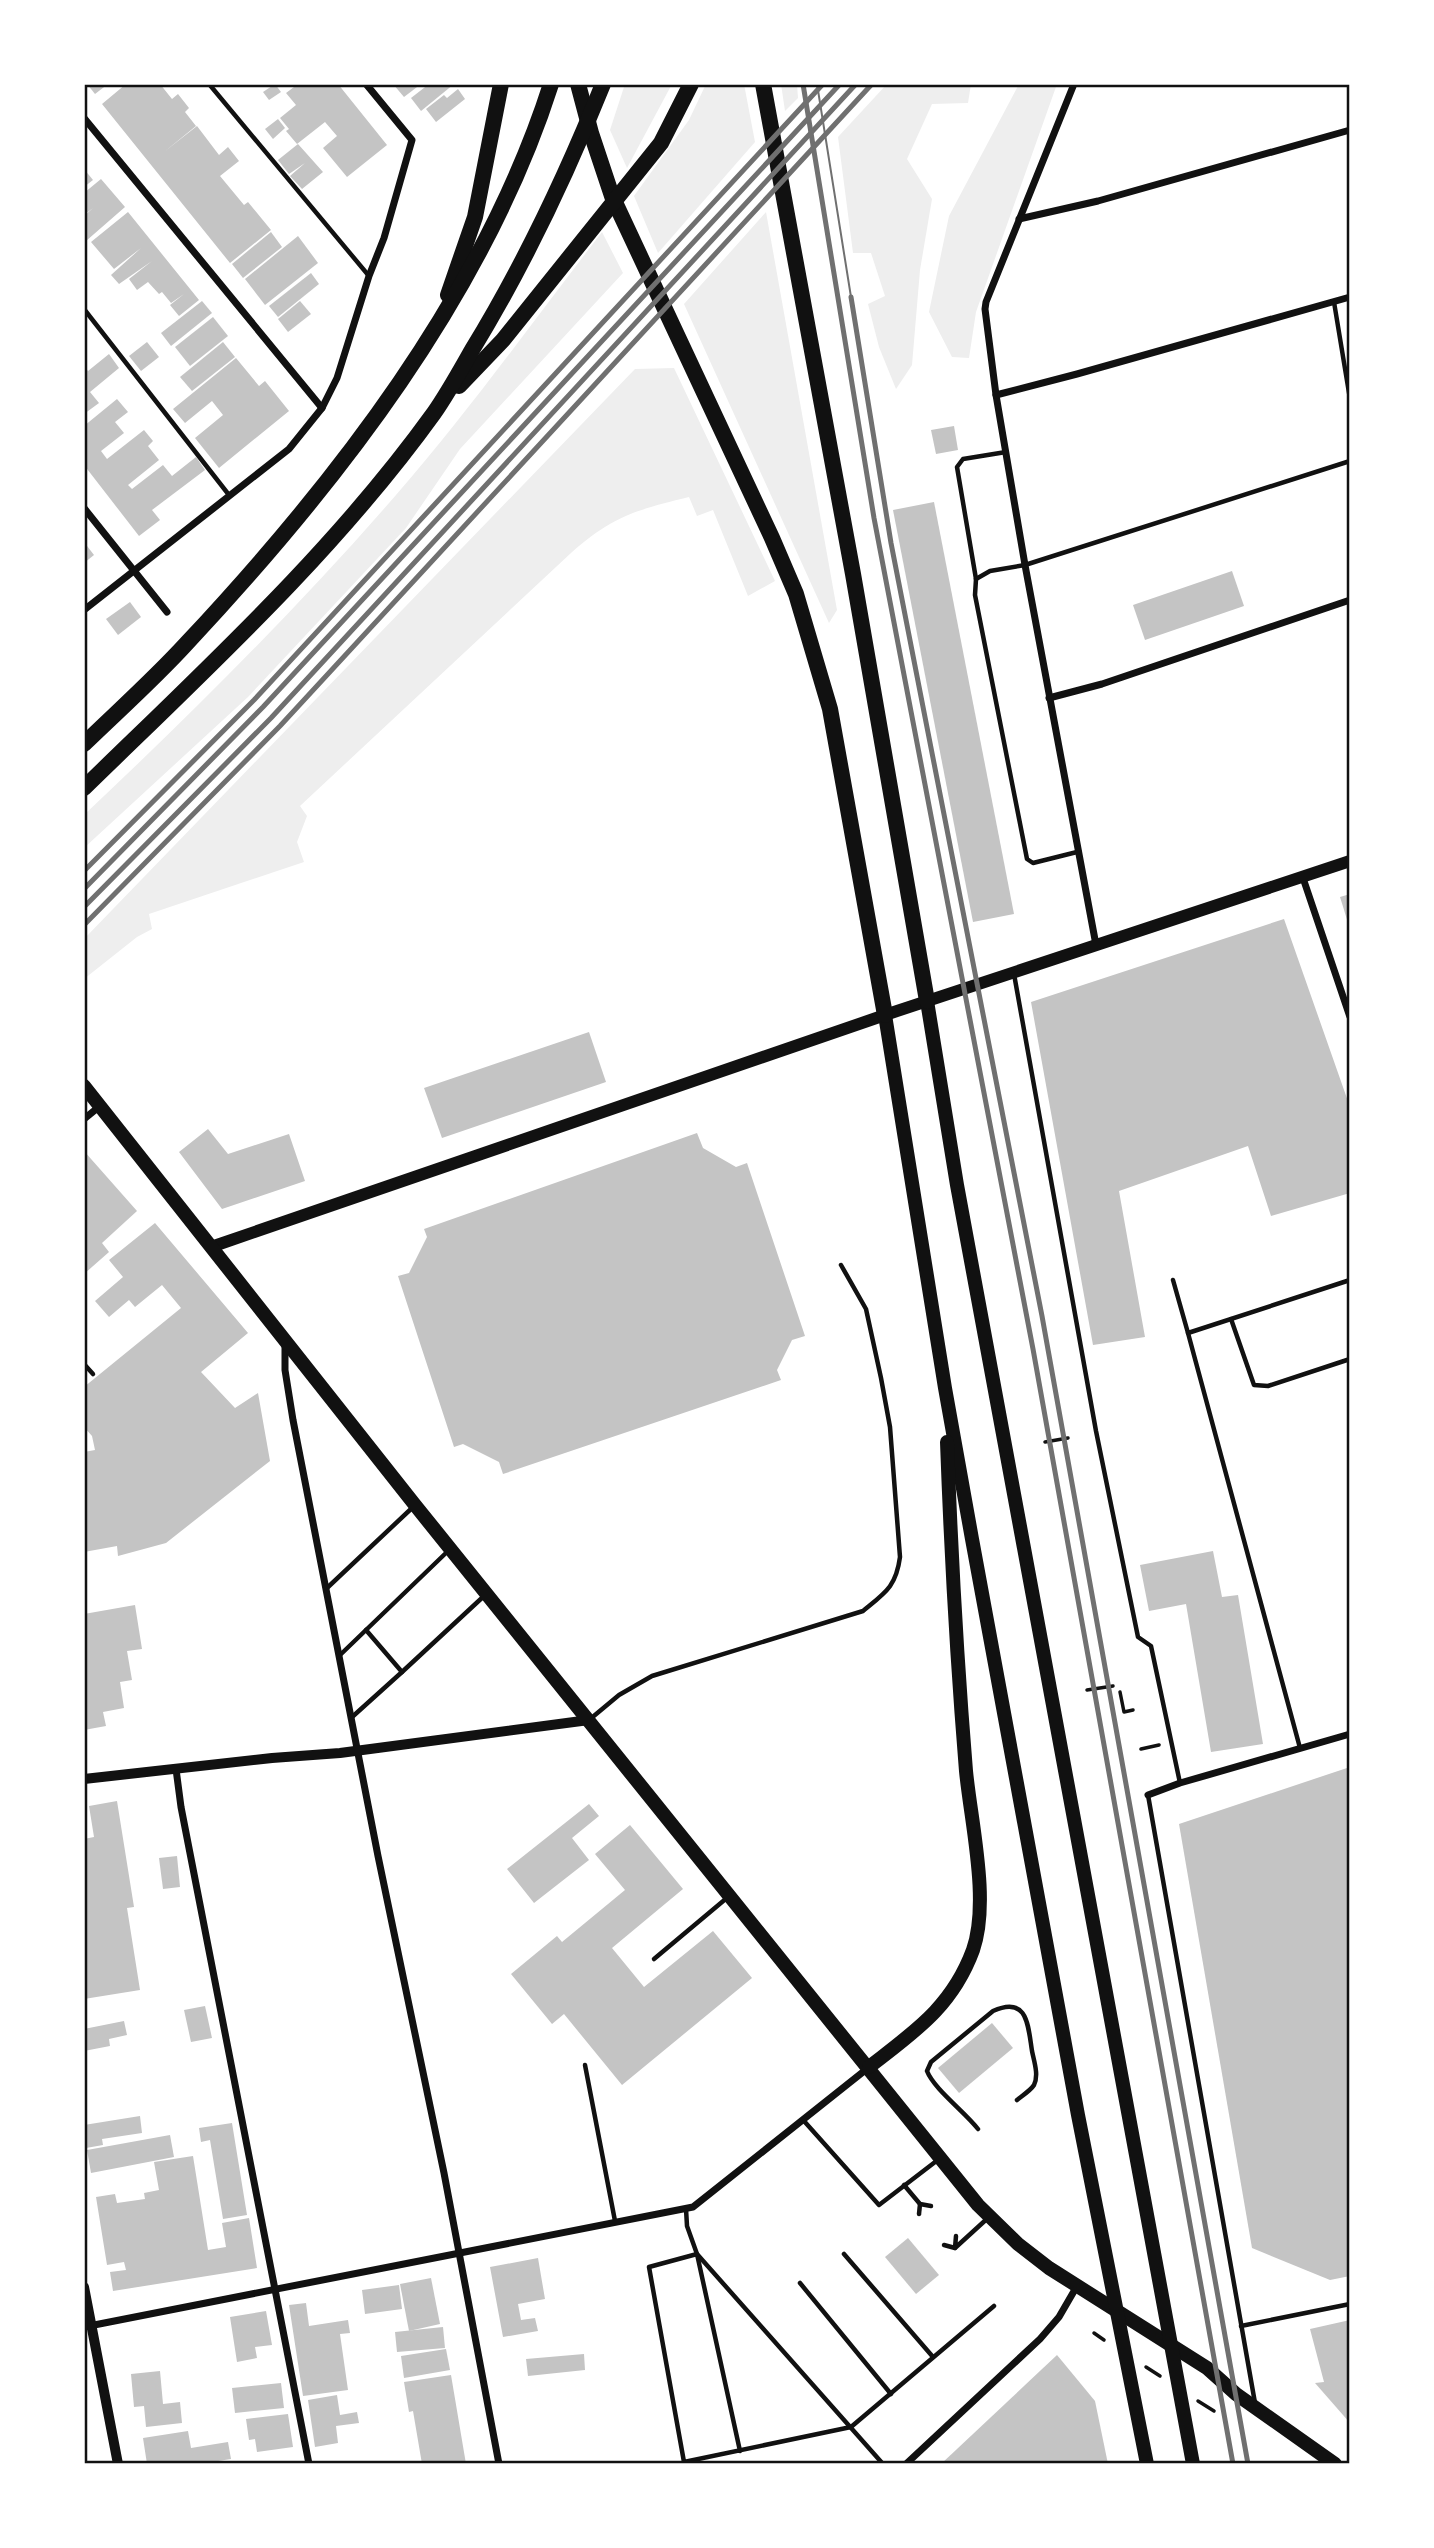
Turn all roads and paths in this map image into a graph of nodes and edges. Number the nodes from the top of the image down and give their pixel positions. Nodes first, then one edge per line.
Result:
1 (209, 84) edge
2 (366, 84) edge
3 (501, 84) edge
4 (551, 84) edge
5 (578, 84) edge
6 (603, 84) edge
7 (691, 84) edge
8 (763, 84) edge
9 (1074, 84) edge
10 (84, 118) edge
11 (1350, 130) edge
12 (1019, 219) junction
13 (369, 276) junction
14 (1350, 297) edge
15 (1334, 301) junction
16 (84, 309) edge
17 (437, 327) junction
18 (996, 395) junction
19 (1350, 399) edge
20 (322, 408) junction
21 (435, 411) junction
22 (1006, 452) junction
23 (1350, 461) edge
24 (229, 495) junction
25 (84, 508) edge
26 (1025, 565) junction
27 (133, 570) junction
28 (975, 579) junction
29 (1350, 600) edge
30 (84, 610) edge
31 (167, 612) dead end
32 (1049, 698) junction
33 (84, 744) edge
34 (84, 788) edge
35 (1077, 852) junction
36 (1350, 861) edge
37 (1303, 878) junction
38 (1096, 946) junction
39 (1013, 973) junction
40 (927, 1001) junction
41 (885, 1015) junction
42 (1350, 1017) edge
43 (84, 1086) edge
44 (100, 1106) junction
45 (84, 1119) edge
46 (211, 1247) junction
47 (841, 1265) dead end
48 (1173, 1279) dead end
49 (1350, 1280) edge
50 (1231, 1319) junction
51 (1188, 1333) junction
52 (285, 1340) junction
53 (1350, 1359) edge
54 (84, 1364) edge
55 (93, 1374) dead end
56 (944, 1388) junction
57 (1068, 1438) dead end
58 (1045, 1442) dead end
59 (415, 1505) junction
60 (451, 1548) junction
61 (326, 1589) junction
62 (487, 1593) junction
63 (366, 1630) junction
64 (339, 1656) junction
65 (402, 1672) junction
66 (1113, 1685) dead end
67 (1087, 1690) dead end
68 (1120, 1692) dead end
69 (1133, 1710) dead end
70 (351, 1719) junction
71 (589, 1720) junction
72 (1350, 1734) edge
73 (1171, 1743) junction
74 (1141, 1749) dead end
75 (1300, 1749) junction
76 (358, 1751) junction
77 (176, 1769) junction
78 (84, 1779) edge
79 (1180, 1783) junction
80 (1148, 1795) joint
81 (729, 1897) junction
82 (654, 1959) dead end
83 (585, 2065) dead end
84 (869, 2067) junction
85 (1017, 2100) dead end
86 (804, 2121) junction
87 (978, 2129) dead end
88 (939, 2158) junction
89 (904, 2185) junction
90 (920, 2204) junction
91 (931, 2206) dead end
92 (686, 2209) junction
93 (919, 2214) dead end
94 (989, 2217) junction
95 (615, 2221) junction
96 (956, 2236) dead end
97 (944, 2245) dead end
98 (956, 2248) junction
99 (460, 2254) junction
100 (697, 2254) junction
101 (844, 2254) dead end
102 (800, 2283) dead end
103 (1077, 2286) junction
104 (84, 2287) edge
105 (275, 2289) junction
106 (1350, 2304) edge
107 (994, 2306) dead end
108 (87, 2326) edge
109 (1241, 2326) junction
110 (1094, 2333) dead end
111 (1105, 2340) dead end
112 (933, 2357) junction
113 (1138, 2362) dead end
114 (1171, 2383) dead end
115 (891, 2394) junction
116 (1193, 2397) dead end
117 (1255, 2408) junction
118 (1214, 2411) dead end
119 (851, 2427) junction
120 (740, 2451) junction
121 (118, 2464) edge
122 (309, 2464) edge
123 (499, 2464) edge
124 (883, 2464) edge
125 (906, 2464) edge
126 (1147, 2464) edge
127 (1193, 2464) edge
128 (1335, 2464) edge

1 - 13 lane
2 - 13 street
3 - 17 highway
4 - 17 highway
5 - 41 highway
6 - 21 highway
7 - 21 highway
8 - 40 highway
9 - 12 street
10 - 20 street
11 - 12 street
12 - 18 street
13 - 20 street
14 - 15 street
15 - 18 street
15 - 19 lane
16 - 24 lane
17 - 33 highway
18 - 22 street
20 - 24 street
21 - 34 highway
22 - 26 street
22 - 28 lane
23 - 26 lane
24 - 27 street
25 - 27 street
26 - 28 lane
26 - 32 street
27 - 30 street
27 - 31 street
28 - 35 lane
29 - 32 street
32 - 35 street
35 - 38 street
36 - 37 main road
37 - 38 main road
37 - 42 street
38 - 39 main road
39 - 40 main road
39 - 73 lane
40 - 41 main road
40 - 127 main road
41 - 46 main road
41 - 56 main road
43 - 44 main road
44 - 45 street
44 - 46 main road
46 - 52 main road
47 - 71 lane
48 - 51 lane
49 - 50 lane
50 - 51 lane
50 - 53 lane
51 - 75 lane
52 - 59 main road
52 - 61 street
54 - 55 lane
56 - 84 main road
56 - 126 main road
57 - 58 path
59 - 60 main road
59 - 61 lane
60 - 62 main road
60 - 63 lane
61 - 64 street
62 - 65 lane
62 - 71 main road
63 - 64 lane
63 - 65 lane
64 - 70 street
65 - 70 lane
66 - 67 path
68 - 69 path
70 - 76 street
71 - 76 street
71 - 81 main road
72 - 75 street
73 - 74 path
73 - 79 lane
75 - 79 street
76 - 77 street
76 - 99 street
77 - 78 street
77 - 105 street
79 - 80 street
80 - 109 lane
81 - 82 lane
81 - 84 main road
83 - 95 lane
84 - 86 street
84 - 88 main road
85 - 87 lane
86 - 89 lane
86 - 92 street
88 - 89 lane
88 - 94 main road
89 - 90 lane
90 - 91 lane
90 - 93 lane
92 - 95 street
92 - 100 lane
94 - 98 lane
94 - 103 main road
95 - 99 street
96 - 98 lane
97 - 98 lane
99 - 105 street
99 - 123 street
100 - 119 lane
100 - 120 lane
100 - 120 lane
101 - 112 lane
102 - 115 lane
103 - 117 main road
103 - 125 street
104 - 108 street
105 - 108 street
105 - 122 street
106 - 109 lane
107 - 112 lane
108 - 121 street
109 - 117 lane
110 - 111 path
112 - 115 lane
113 - 114 path
115 - 119 lane
116 - 118 path
117 - 128 main road
119 - 120 lane
119 - 124 lane

